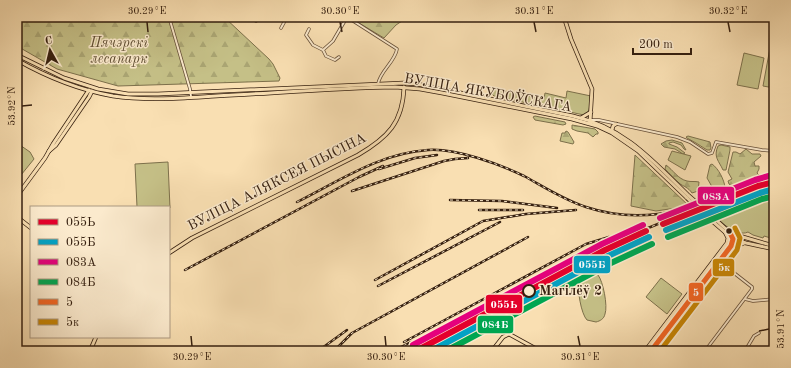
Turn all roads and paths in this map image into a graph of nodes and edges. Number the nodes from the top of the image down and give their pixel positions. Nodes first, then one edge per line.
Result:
1 (169, 17) edge
2 (250, 17) edge
3 (287, 17) edge
4 (347, 17) edge
5 (564, 17) edge
6 (256, 21) dead end
7 (281, 28) dead end
8 (309, 29) dead end
9 (323, 50) junction
10 (17, 55) edge
11 (339, 57) dead end
12 (17, 60) edge
13 (404, 83) junction
14 (378, 84) junction
15 (92, 87) junction
16 (404, 87) junction
17 (378, 88) junction
18 (90, 91) junction
19 (191, 93) junction
20 (192, 97) junction
21 (591, 112) junction
22 (580, 118) junction
23 (594, 120) junction
24 (590, 122) junction
25 (597, 123) junction
26 (616, 124) junction
27 (612, 132) junction
28 (774, 151) edge
29 (17, 196) edge
30 (17, 217) edge
31 (30, 227) edge
32 (727, 231) junction
33 (733, 239) junction
34 (747, 241) junction
35 (727, 244) junction
36 (731, 246) junction
37 (774, 247) edge
38 (170, 252) edge
39 (720, 261) junction
40 (745, 299) junction
41 (774, 299) edge
42 (759, 333) dead end
43 (96, 338) edge
44 (90, 351) edge
45 (492, 351) edge
46 (540, 351) edge
47 (644, 351) edge
48 (651, 351) edge
49 (705, 351) edge
50 (745, 351) edge

1 - 19 street
2 - 6 street
3 - 7 street
4 - 9 street
4 - 14 street
5 - 21 main road
8 - 9 street
9 - 11 street
10 - 15 main road, ВУЛІЦА ЯКУБОЎСКАГА
12 - 18 main road, ВУЛІЦА ЯКУБОЎСКАГА
13 - 14 main road, ВУЛІЦА ЯКУБОЎСКАГА
13 - 16 main road, ВУЛІЦА АЛЯКСЕЯ ПЫСІНА
13 - 22 main road, ВУЛІЦА ЯКУБОЎСКАГА
14 - 17 street
14 - 19 main road, ВУЛІЦА ЯКУБОЎСКАГА
15 - 18 main road
15 - 19 main road, ВУЛІЦА ЯКУБОЎСКАГА
16 - 17 main road, ВУЛІЦА ЯКУБОЎСКАГА
16 - 24 main road, ВУЛІЦА ЯКУБОЎСКАГА
16 - 38 main road, ВУЛІЦА АЛЯКСЕЯ ПЫСІНА
17 - 20 main road, ВУЛІЦА ЯКУБОЎСКАГА
18 - 20 main road, ВУЛІЦА ЯКУБОЎСКАГА
18 - 29 main road
19 - 20 street
21 - 22 main road
21 - 23 main road
21 - 24 main road
22 - 24 main road, ВУЛІЦА ЯКУБОЎСКАГА
23 - 24 street
23 - 25 main road
23 - 26 street
24 - 25 main road, ВУЛІЦА ЯКУБОЎСКАГА
24 - 27 main road, ВУЛІЦА ЯКУБОЎСКАГА
25 - 27 main road, ВУЛІЦА ЯКУБОЎСКАГА
26 - 27 main road
26 - 28 street
27 - 32 main road, ВУЛІЦА ЯКУБОЎСКАГА, bridge
30 - 31 main road
32 - 33 main road, ВУЛІЦА ЯКУБОЎСКАГА
32 - 34 main road
32 - 35 main road
33 - 34 main road
33 - 35 main road
33 - 36 main road
34 - 37 main road
34 - 39 main road
35 - 36 main road
35 - 47 main road
36 - 39 main road
39 - 40 street
39 - 48 main road
40 - 41 street
40 - 49 street
42 - 50 street
43 - 44 main road
45 - 46 main road

